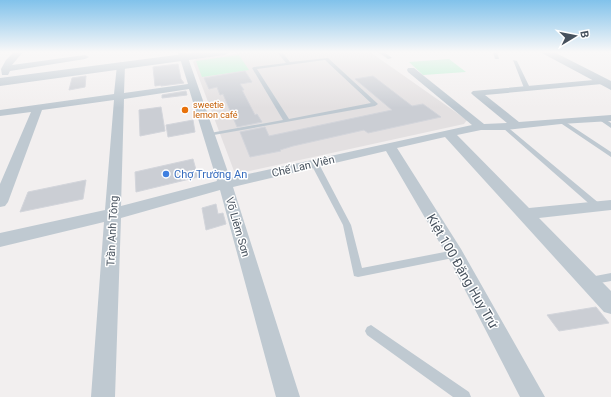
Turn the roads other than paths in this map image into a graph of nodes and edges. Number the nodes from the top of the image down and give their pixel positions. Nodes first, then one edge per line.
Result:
1 (411, 70) dead end
2 (4, 71) edge
3 (81, 71) joint
4 (84, 71) edge
5 (121, 71) edge
6 (187, 71) edge
7 (256, 71) edge
8 (339, 71) edge
9 (519, 71) edge
10 (580, 71) edge
11 (1, 81) edge
12 (606, 84) edge
13 (192, 86) junction
14 (527, 88) junction
15 (119, 96) junction
16 (38, 108) junction
17 (0, 113) edge
18 (287, 120) junction
19 (560, 121) junction
20 (607, 121) edge
21 (481, 127) junction
22 (511, 127) junction
23 (448, 133) junction
24 (210, 135) junction
25 (390, 147) junction
26 (611, 155) edge
27 (315, 164) junction
28 (225, 184) junction
29 (0, 202) edge
30 (604, 205) edge
31 (113, 214) junction
32 (525, 214) junction
33 (0, 240) edge
34 (455, 254) junction
35 (611, 277) edge
36 (588, 281) junction
37 (611, 305) edge
38 (372, 331) dead end
39 (103, 397) edge
40 (288, 397) edge
41 (464, 397) edge
42 (533, 397) edge

1 - 21 street
2 - 11 street
3 - 4 street
3 - 11 street
5 - 15 street, Trần Anh Tông
6 - 13 street, Võ Liêm Sơn
7 - 18 lane
8 - 18 lane
9 - 14 lane
10 - 12 street
12 - 14 street
13 - 15 street
13 - 24 street, Võ Liêm Sơn
14 - 22 street
15 - 16 street
15 - 31 street, Trần Anh Tông
16 - 17 street
16 - 29 street
18 - 24 lane
19 - 20 street, Chế Lan Viên
19 - 22 street, Chế Lan Viên
19 - 26 lane
21 - 22 street, Chế Lan Viên
21 - 23 street, Chế Lan Viên
22 - 30 lane
23 - 25 street, Chế Lan Viên
23 - 32 street
24 - 28 street, Võ Liêm Sơn
25 - 27 street, Chế Lan Viên
25 - 34 street, Kiệt 100 Đặng Huy Trứ
27 - 28 street, Chế Lan Viên
27 - 34 lane
28 - 31 street, Chế Lan Viên
28 - 40 street, Võ Liêm Sơn
30 - 32 street
31 - 33 street, Chế Lan Viên
31 - 39 street, Trần Anh Tông
32 - 36 street
34 - 42 street, Kiệt 100 Đặng Huy Trứ
35 - 36 lane
36 - 37 street
38 - 41 lane

